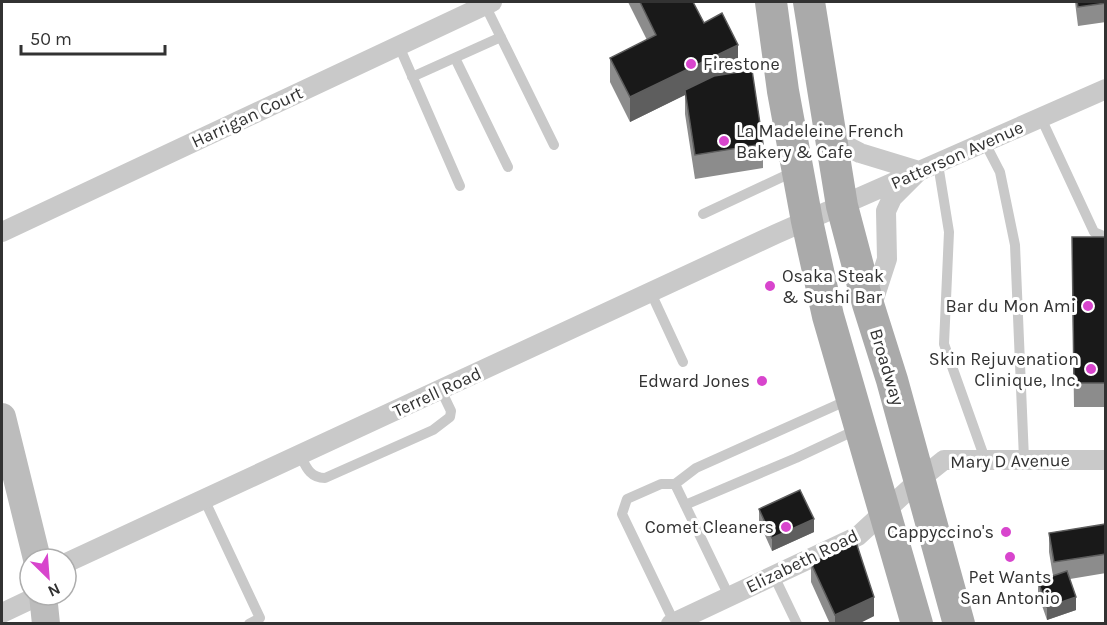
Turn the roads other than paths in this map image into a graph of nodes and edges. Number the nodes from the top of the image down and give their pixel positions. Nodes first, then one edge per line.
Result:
1 (771, 2) edge
2 (809, 2) edge
3 (489, 3) edge
4 (501, 38) junction
5 (399, 46) junction
6 (455, 58) junction
7 (412, 77) junction
8 (1106, 89) edge
9 (1041, 118) junction
10 (831, 138) junction
11 (985, 143) junction
12 (554, 145) dead end
13 (938, 164) junction
14 (508, 167) dead end
15 (798, 170) junction
16 (919, 171) junction
17 (460, 186) dead end
18 (842, 206) junction
19 (703, 214) dead end
20 (807, 221) junction
21 (2, 232) edge
22 (1106, 237) edge
23 (651, 292) junction
24 (870, 311) junction
25 (683, 362) dead end
26 (441, 390) junction
27 (852, 399) junction
28 (2, 417) edge
29 (860, 428) junction
30 (300, 455) junction
31 (985, 459) junction
32 (1024, 459) junction
33 (1106, 460) edge
34 (920, 480) junction
35 (675, 484) junction
36 (204, 499) junction
37 (685, 505) junction
38 (884, 512) junction
39 (34, 547) edge
40 (78, 557) edge
41 (774, 576) junction
42 (729, 596) junction
43 (18, 606) edge
44 (44, 607) edge
45 (2, 613) edge
46 (672, 623) edge
47 (46, 624) edge
48 (249, 624) edge
49 (797, 624) edge
50 (918, 624) edge
51 (959, 624) edge

1 - 15 main road
2 - 10 main road, Broadway
3 - 4 lane
3 - 5 street, Harrigan Court
4 - 6 lane
4 - 12 lane
5 - 7 lane
5 - 21 street, Harrigan Court
6 - 7 lane
6 - 14 lane
7 - 17 lane
8 - 9 street, Patterson Avenue
9 - 11 street, Patterson Avenue
9 - 22 lane
10 - 16 street
10 - 18 main road, Broadway
11 - 13 street, Patterson Avenue
11 - 32 lane
13 - 16 street, Patterson Avenue
13 - 31 lane
15 - 19 lane
15 - 20 main road
16 - 18 street, Patterson Avenue
16 - 24 street
18 - 20 street, Patterson Avenue
18 - 24 main road, Broadway
20 - 23 street, Terrell Road
20 - 27 main road
23 - 25 lane
23 - 26 street, Terrell Road
24 - 34 main road, Broadway
26 - 30 street, Terrell Road
26 - 30 lane
27 - 29 main road
27 - 35 lane
28 - 39 street
29 - 37 lane
29 - 38 main road
30 - 36 street, Terrell Road
31 - 32 street, Mary D Avenue
31 - 34 street, Mary D Avenue
32 - 33 street, Mary D Avenue
34 - 38 street, Elizabeth Road
34 - 51 main road, Broadway
35 - 37 lane
35 - 46 lane
36 - 40 street, Terrell Road
36 - 48 lane
37 - 42 lane
38 - 41 street, Elizabeth Road
38 - 50 main road
41 - 42 street, Elizabeth Road
41 - 49 lane
42 - 46 street, Elizabeth Road
43 - 45 street
44 - 47 street

